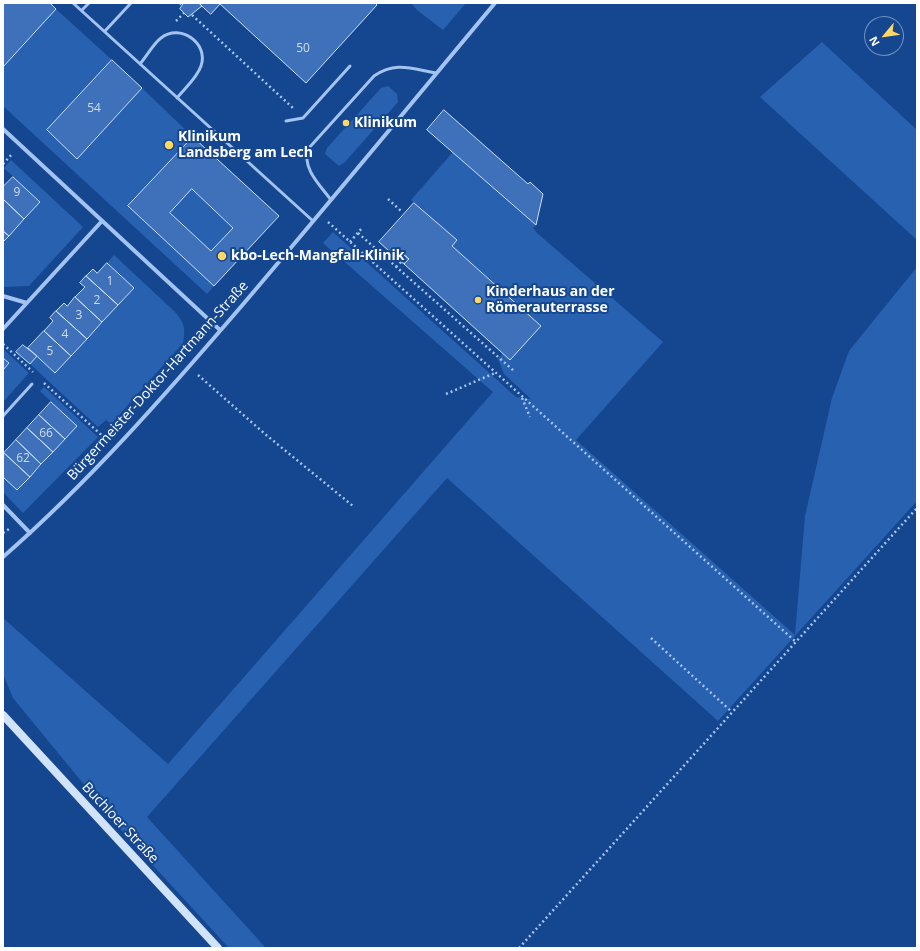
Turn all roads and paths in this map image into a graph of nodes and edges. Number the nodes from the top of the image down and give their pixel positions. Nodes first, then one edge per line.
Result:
1 (73, 3) edge
2 (89, 3) edge
3 (131, 3) edge
4 (495, 3) edge
5 (82, 10) junction
6 (192, 15) dead end
7 (105, 31) junction
8 (140, 64) junction
9 (350, 66) dead end
10 (436, 73) junction
11 (177, 98) junction
12 (303, 118) junction
13 (286, 120) dead end
14 (3, 129) edge
15 (388, 199) dead end
16 (331, 200) junction
17 (401, 211) dead end
18 (319, 214) junction
19 (102, 221) junction
20 (313, 221) junction
21 (362, 228) dead end
22 (358, 233) junction
23 (350, 242) junction
24 (401, 262) dead end
25 (396, 267) junction
26 (3, 296) edge
27 (27, 303) junction
28 (3, 329) edge
29 (220, 330) junction
30 (3, 344) edge
31 (189, 366) junction
32 (514, 372) dead end
33 (495, 373) junction
34 (32, 384) dead end
35 (514, 389) junction
36 (446, 394) dead end
37 (3, 416) edge
38 (530, 416) dead end
39 (115, 447) junction
40 (3, 505) edge
41 (353, 506) dead end
42 (917, 508) edge
43 (30, 533) junction
44 (3, 557) edge
45 (651, 638) dead end
46 (796, 642) junction
47 (732, 712) junction
48 (3, 715) edge
49 (218, 948) edge
50 (519, 948) edge

1 - 5 lane
2 - 5 lane
3 - 7 lane
4 - 10 street, Bürgermeister-Doktor-Hartmann-Straße
5 - 7 lane
6 - 12 path
7 - 8 lane
8 - 11 lane
8 - 11 lane
9 - 12 lane
10 - 16 street, Bürgermeister-Doktor-Hartmann-Straße
10 - 16 lane
11 - 20 lane
12 - 13 lane
14 - 19 street
15 - 17 path
16 - 18 street, Bürgermeister-Doktor-Hartmann-Straße
18 - 20 street, Bürgermeister-Doktor-Hartmann-Straße
18 - 23 path
19 - 27 street
19 - 29 street
20 - 29 street, Bürgermeister-Doktor-Hartmann-Straße
21 - 22 path
22 - 23 path
22 - 25 path
23 - 33 path
24 - 25 path
25 - 32 path
26 - 27 street
27 - 28 street
29 - 31 street, Bürgermeister-Doktor-Hartmann-Straße
30 - 39 path
31 - 39 street, Bürgermeister-Doktor-Hartmann-Straße
31 - 41 path
33 - 35 path
33 - 36 path
34 - 37 lane
35 - 38 path
35 - 46 path
39 - 43 street, Bürgermeister-Doktor-Hartmann-Straße
40 - 43 street
42 - 46 path
43 - 44 street, Bürgermeister-Doktor-Hartmann-Straße
45 - 47 path
46 - 47 path
47 - 50 path
48 - 49 main road, Buchloer Straße

